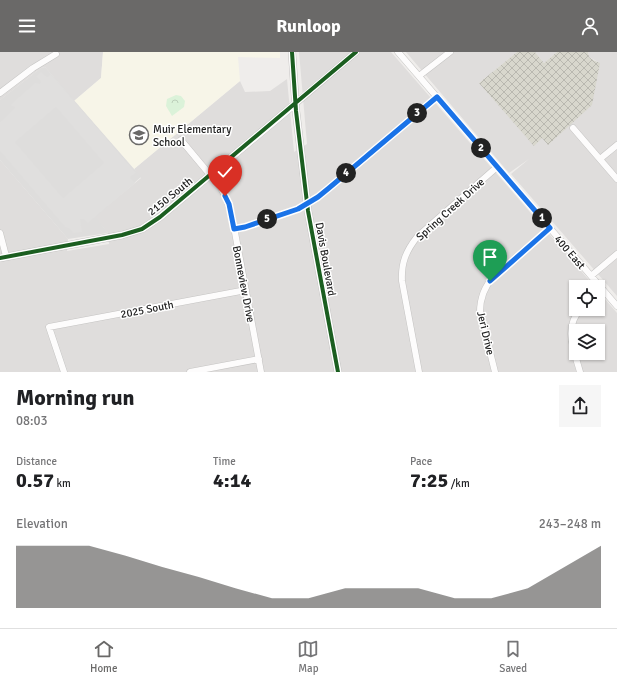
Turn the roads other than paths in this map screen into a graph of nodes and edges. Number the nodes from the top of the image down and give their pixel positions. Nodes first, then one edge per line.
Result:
1 (292, 52) edge
2 (356, 52) edge
3 (398, 52) edge
4 (450, 52) edge
5 (56, 54) dead end
6 (419, 76) junction
7 (0, 93) edge
8 (437, 97) junction
9 (295, 104) junction
10 (573, 128) dead end
11 (181, 140) dead end
12 (617, 145) edge
13 (600, 159) junction
14 (497, 167) junction
15 (210, 175) junction
16 (617, 179) edge
17 (307, 203) junction
18 (550, 228) junction
19 (234, 229) junction
20 (0, 233) edge
21 (617, 254) edge
22 (3, 257) edge
23 (591, 276) junction
24 (593, 280) edge
25 (246, 290) junction
26 (605, 296) edge
27 (617, 306) edge
28 (575, 316) edge
29 (259, 359) junction
30 (64, 372) edge
31 (190, 372) edge
32 (261, 372) edge
33 (338, 372) edge
34 (419, 372) edge
35 (495, 372) edge
36 (580, 372) edge

1 - 9 street, Davis Boulevard
2 - 9 street, 2150 South
3 - 6 street, 400 East
4 - 6 street
5 - 7 street
6 - 8 street, 400 East
8 - 14 street, 400 East
8 - 17 street
9 - 15 street, 2150 South
9 - 17 street, Davis Boulevard
10 - 13 street
11 - 15 street, Bonneview Drive
12 - 13 street
13 - 16 street
14 - 18 street, 400 East
14 - 34 street, Spring Creek Drive
15 - 19 street, Bonneview Drive
15 - 22 street, 2150 South
17 - 19 street
17 - 33 street, Davis Boulevard
18 - 23 street, 400 East
18 - 35 street, Jeri Drive
19 - 25 street, Bonneview Drive
20 - 22 street
21 - 23 street
23 - 24 street, 400 East
25 - 29 street, Bonneview Drive
25 - 30 street, 2025 South
26 - 27 street, 400 East
28 - 36 street
29 - 31 street
29 - 32 street, Bonneview Drive

